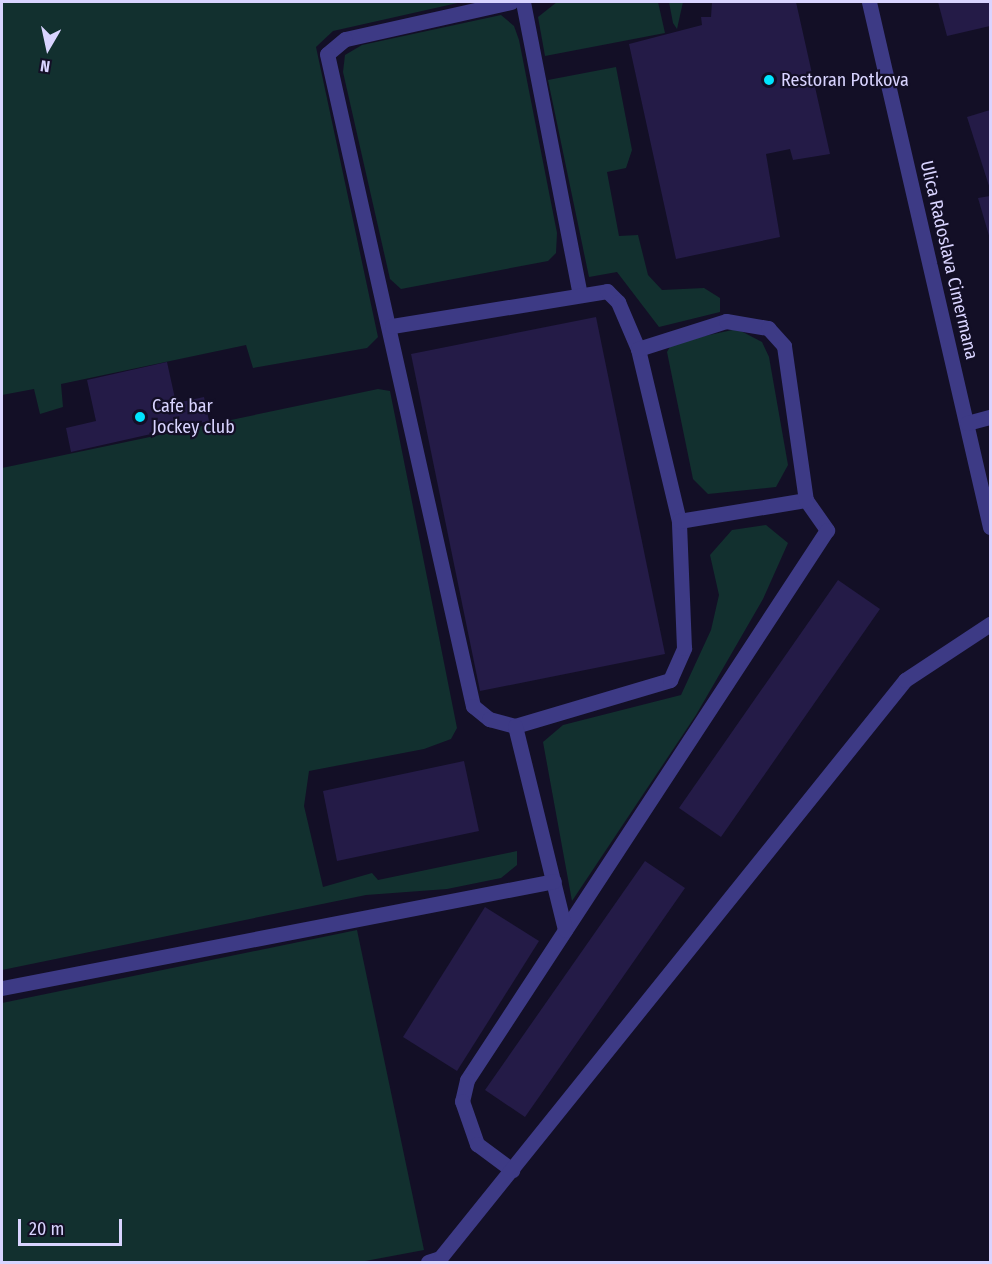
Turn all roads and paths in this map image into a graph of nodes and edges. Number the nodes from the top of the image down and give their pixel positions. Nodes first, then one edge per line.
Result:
1 (511, 2) edge
2 (523, 2) edge
3 (869, 2) edge
4 (580, 294) junction
5 (392, 326) junction
6 (638, 349) junction
7 (990, 417) edge
8 (967, 423) junction
9 (806, 500) junction
10 (679, 521) junction
11 (990, 527) edge
12 (990, 624) edge
13 (514, 726) junction
14 (554, 881) junction
15 (565, 930) junction
16 (2, 988) edge
17 (512, 1170) junction
18 (428, 1263) edge

1 - 5 street
2 - 4 street
3 - 8 street, Ulica Radoslava Cimermana
4 - 5 street
4 - 6 street
5 - 13 street
6 - 9 street
6 - 10 street
7 - 8 street
8 - 11 street, Ulica Radoslava Cimermana
9 - 10 street
9 - 15 street
10 - 13 street
12 - 17 street
13 - 14 street
14 - 15 street
14 - 16 street
15 - 17 street
17 - 18 street

